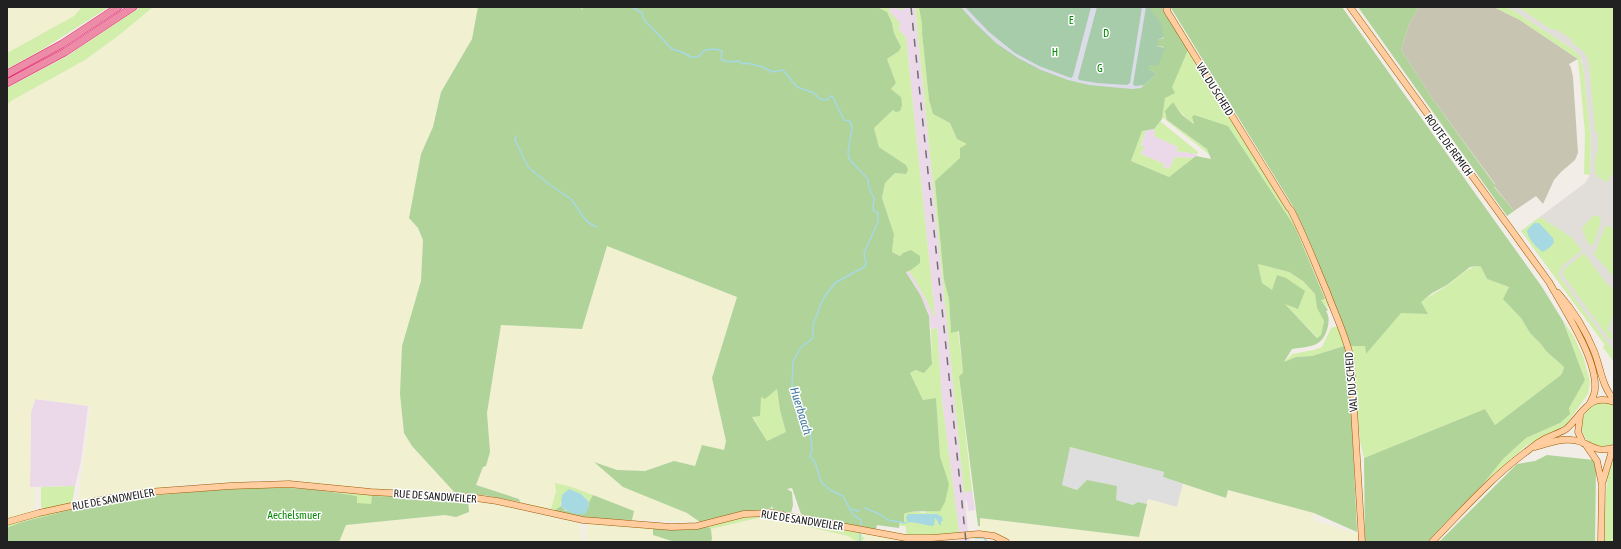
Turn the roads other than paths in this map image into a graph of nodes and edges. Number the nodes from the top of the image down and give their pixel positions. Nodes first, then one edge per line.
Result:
1 (118, 7) edge
2 (132, 7) edge
3 (1350, 7) edge
4 (1167, 9) edge
5 (7, 74) edge
6 (7, 83) edge
7 (1549, 282) junction
8 (1614, 401) edge
9 (1590, 403) junction
10 (1580, 416) junction
11 (1585, 444) junction
12 (1530, 449) junction
13 (1614, 449) edge
14 (1602, 485) junction
15 (7, 522) edge
16 (1006, 542) edge
17 (1362, 542) edge
18 (1432, 542) edge
19 (1601, 542) edge

1 - 5 highway
2 - 6 highway
3 - 7 main road, ROUTE DE REMICH
4 - 17 main road, VAL DU SCHEID
7 - 8 main road, ROUTE DE REMICH
7 - 9 main road, ROUTE DE REMICH
8 - 9 main road
9 - 10 main road
10 - 11 main road
10 - 12 main road
11 - 12 main road
11 - 13 main road
11 - 14 main road
12 - 18 main road
13 - 14 main road
14 - 19 main road
15 - 16 main road, RUE DE SANDWEILER

